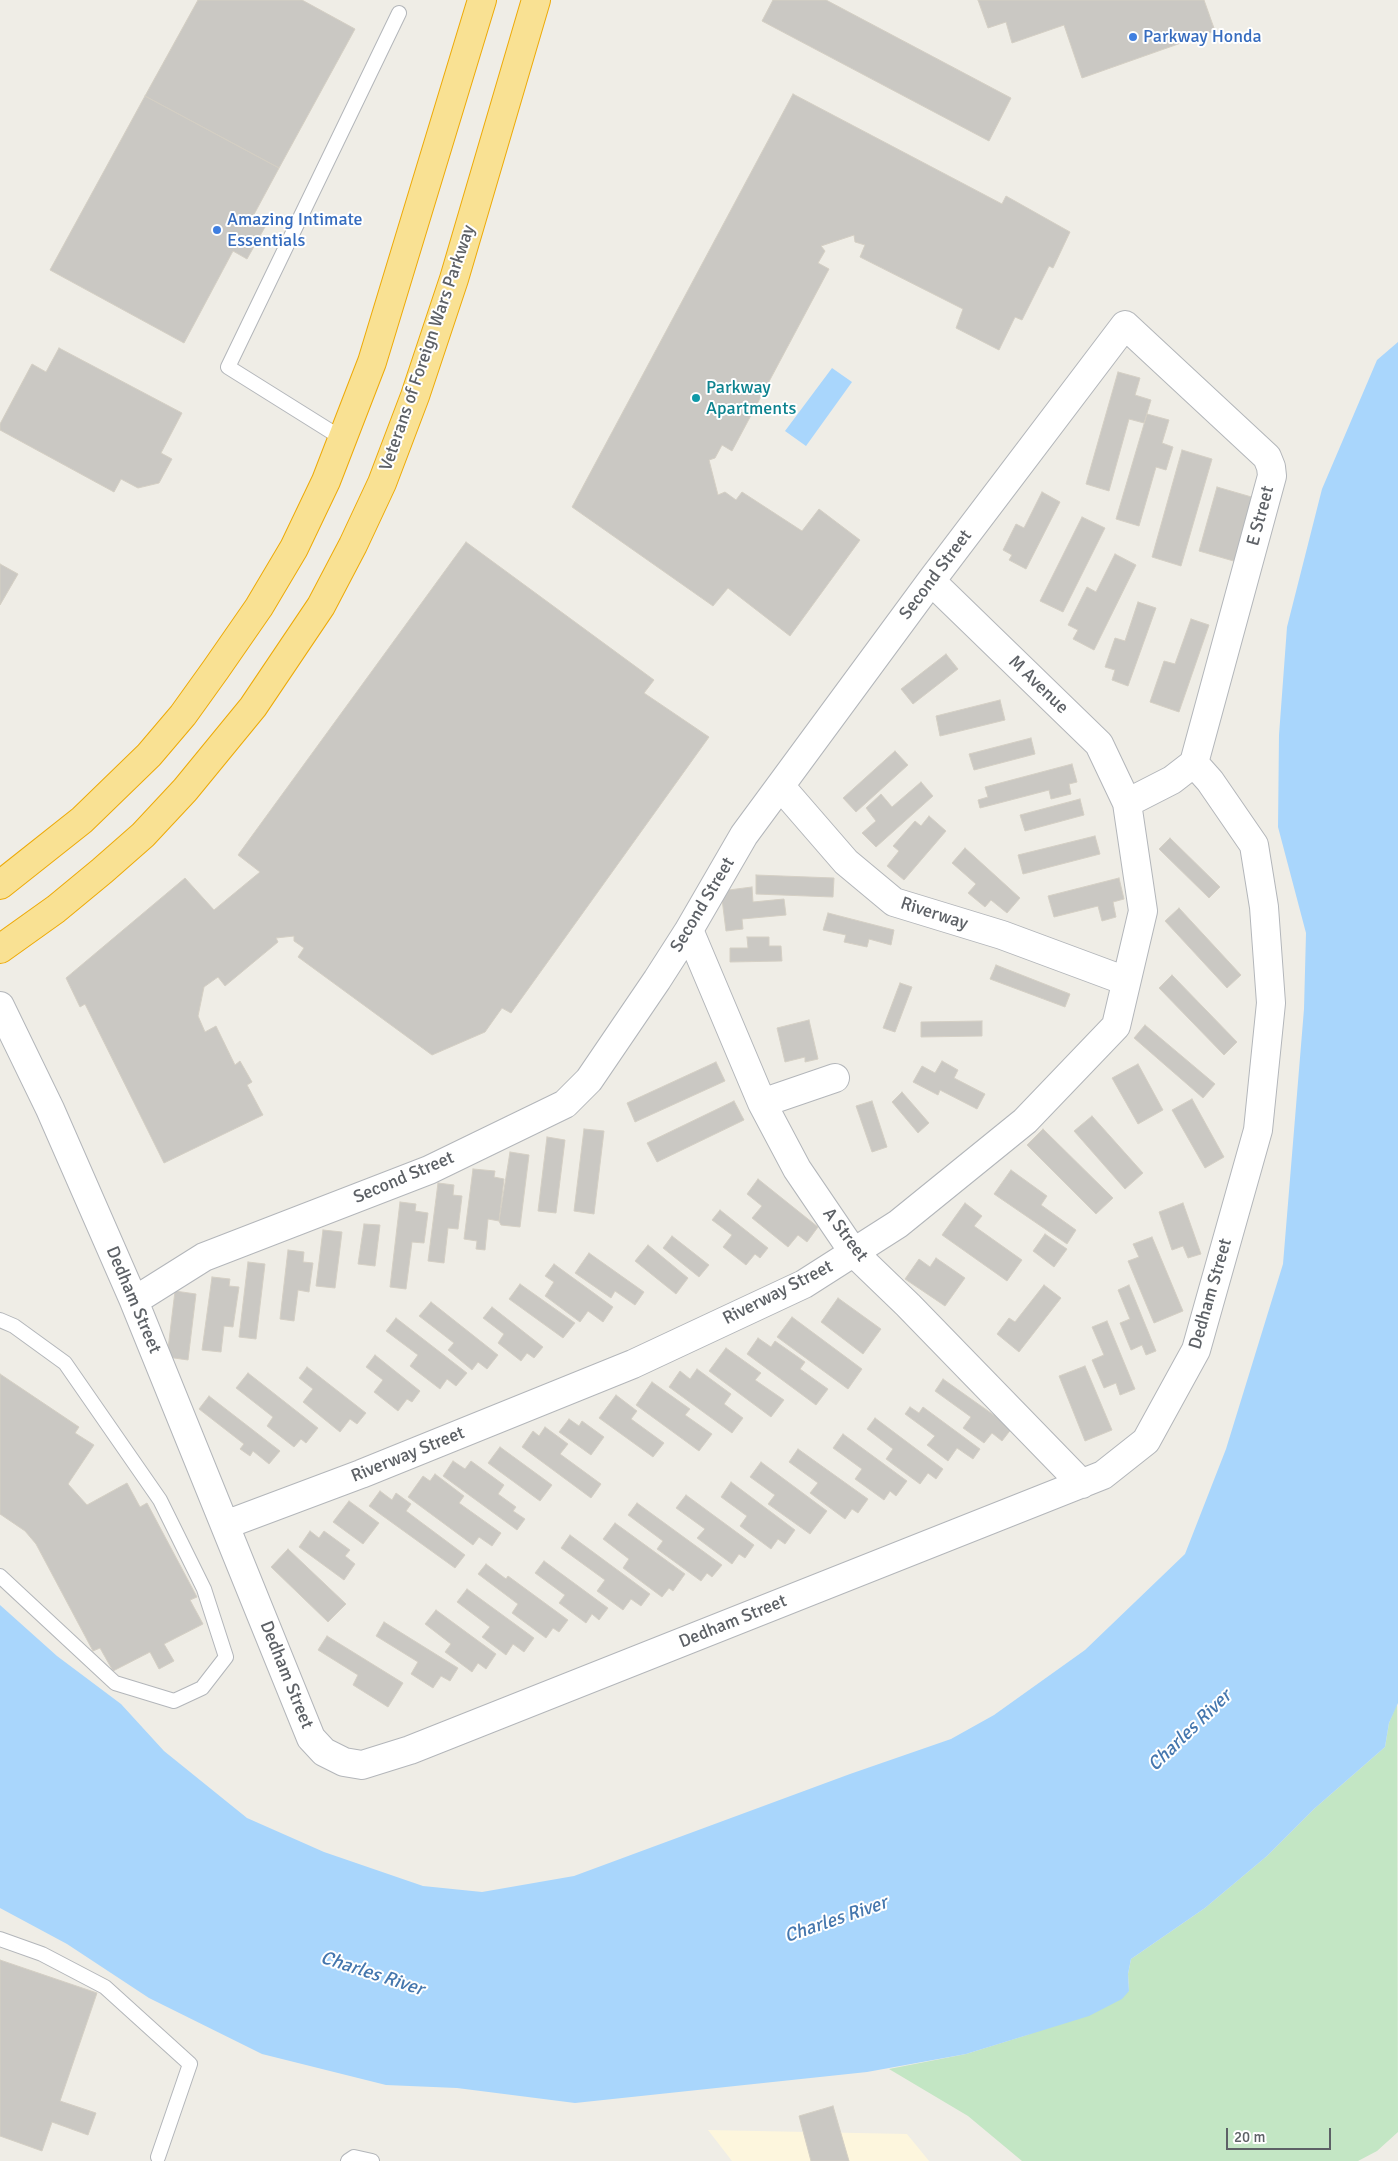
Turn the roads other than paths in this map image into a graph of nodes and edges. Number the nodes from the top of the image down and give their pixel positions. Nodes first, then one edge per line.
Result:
1 (482, 0) edge
2 (536, 0) edge
3 (399, 13) dead end
4 (1125, 325) joint
5 (343, 439) junction
6 (931, 581) junction
7 (1194, 763) junction
8 (780, 787) junction
9 (1126, 803) junction
10 (0, 885) edge
11 (689, 930) junction
12 (0, 949) edge
13 (1126, 981) junction
14 (0, 1006) edge
15 (835, 1078) dead end
16 (762, 1103) junction
17 (854, 1253) junction
18 (134, 1301) junction
19 (0, 1320) edge
20 (1082, 1484) junction
21 (225, 1525) junction
22 (0, 1576) edge
23 (0, 1939) edge
24 (158, 2156) dead end
25 (348, 2161) edge
26 (372, 2161) edge

1 - 5 highway
2 - 12 highway, Veterans of Foreign Wars Parkway
3 - 5 lane
4 - 6 street, Second Street
4 - 7 street, E Street
5 - 10 highway
6 - 8 street, Second Street
6 - 9 street, M Avenue
7 - 9 street
7 - 20 street, Dedham Street
8 - 11 street, Second Street
8 - 13 street, Riverway
9 - 13 street, Riverway Street
11 - 16 street, A Street
11 - 18 street, Second Street
13 - 17 street, Riverway Street
14 - 18 street, Dedham Street
15 - 16 street
16 - 17 street, A Street
17 - 20 street, A Street
17 - 21 street, Riverway Street
18 - 21 street, Dedham Street
19 - 22 lane
20 - 21 street, Dedham Street
23 - 24 lane
25 - 26 lane

